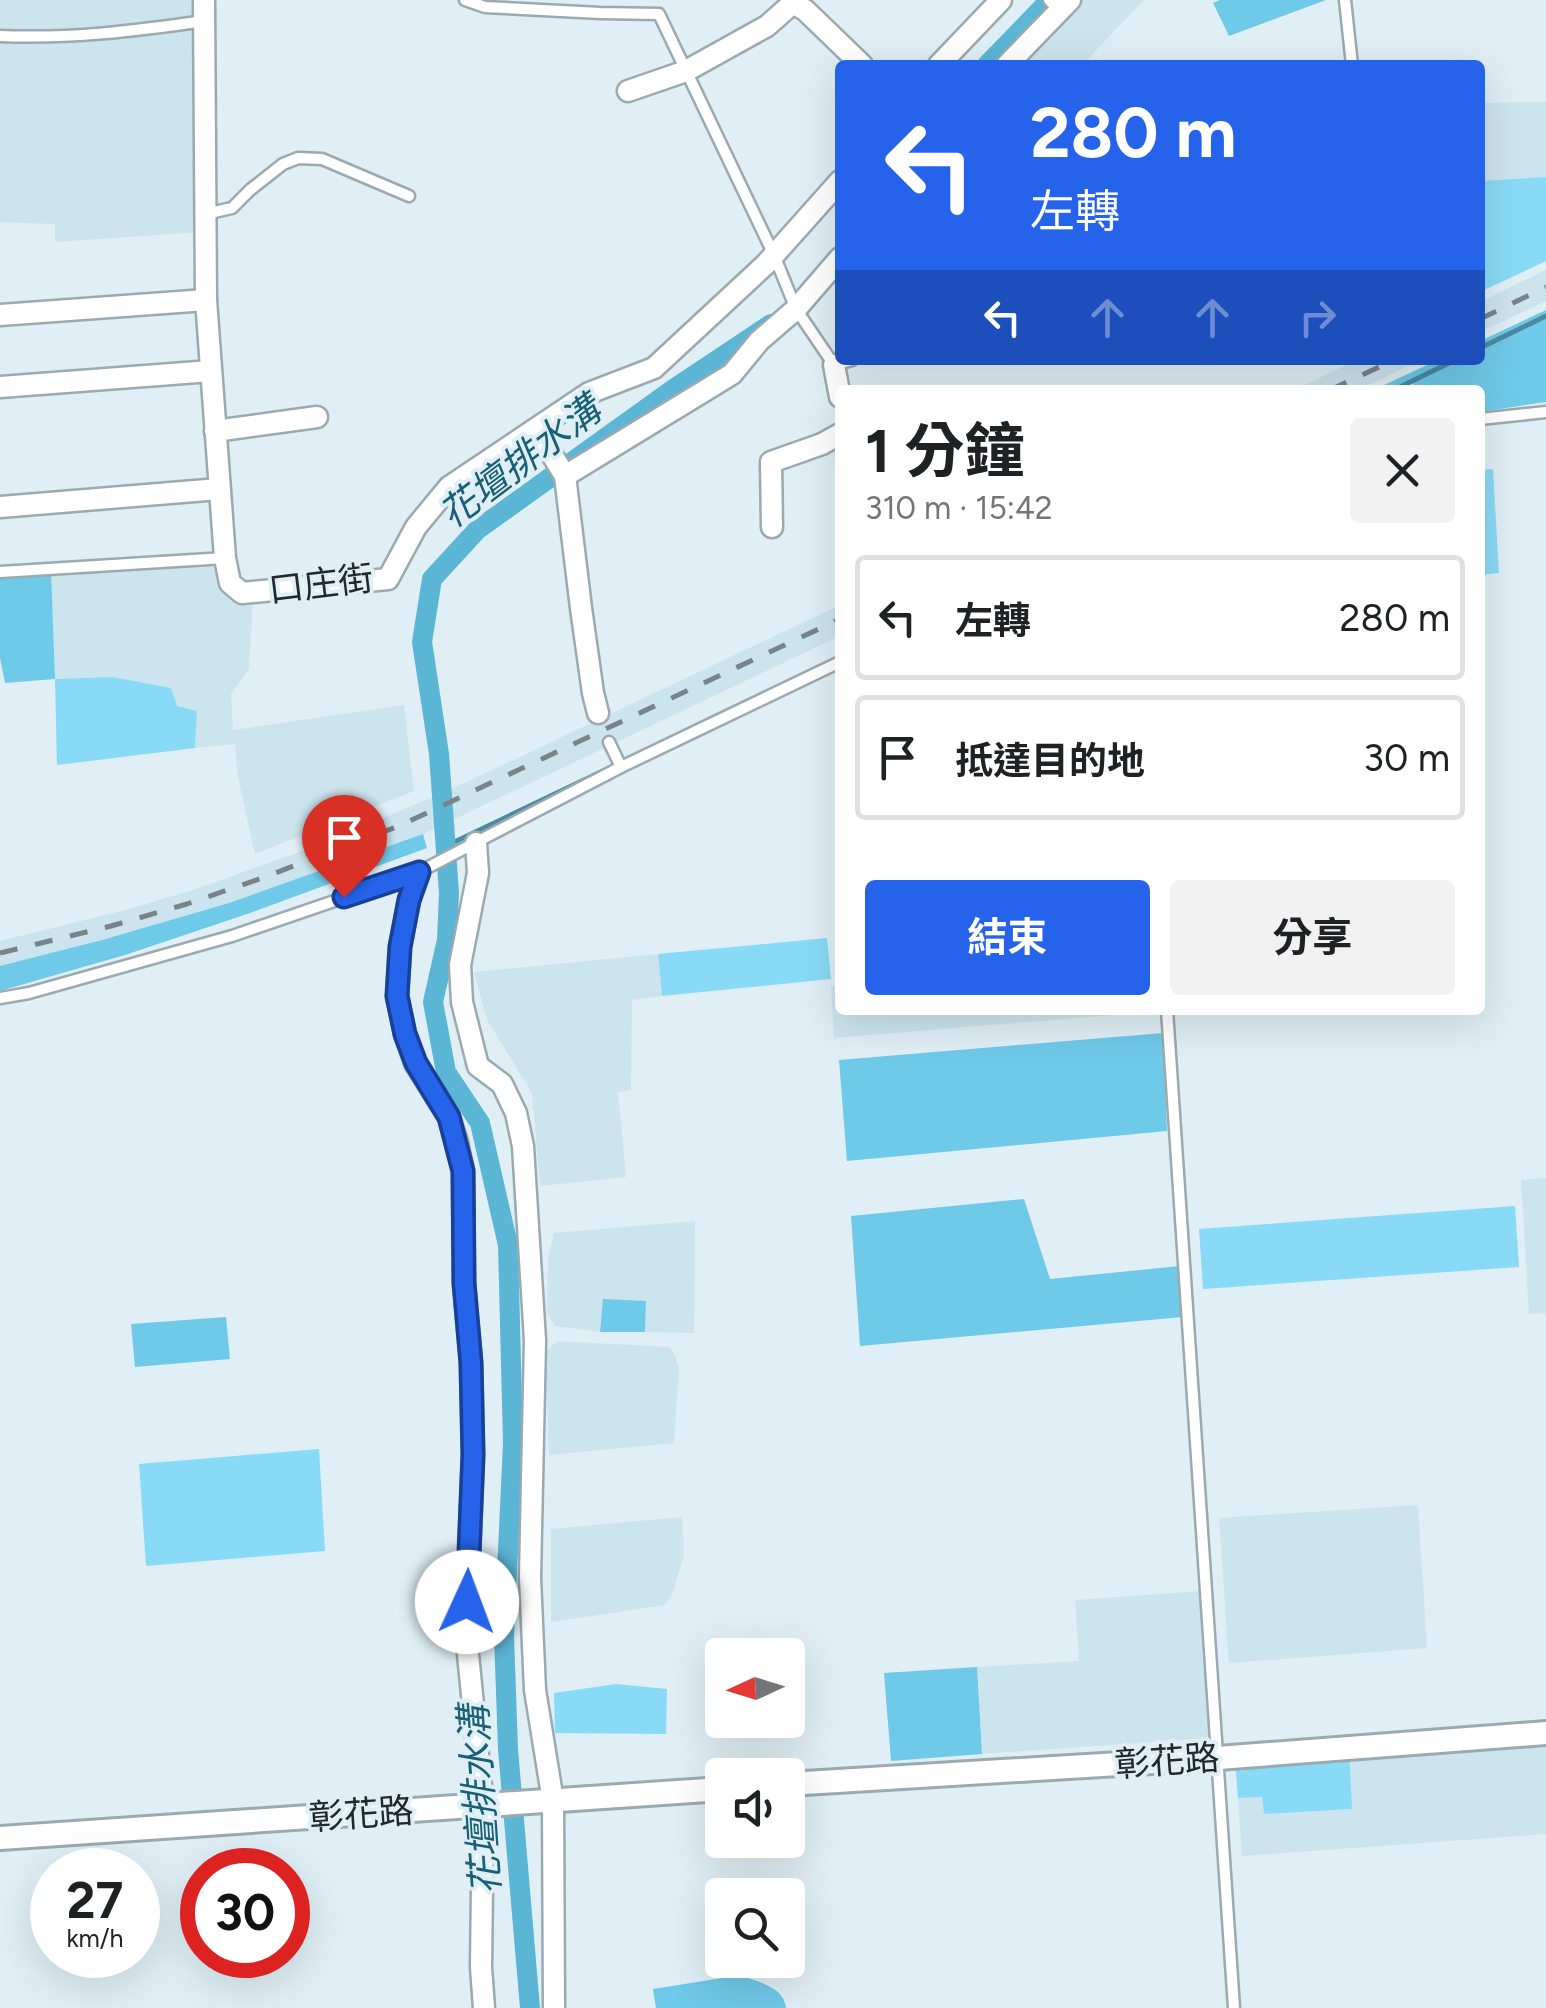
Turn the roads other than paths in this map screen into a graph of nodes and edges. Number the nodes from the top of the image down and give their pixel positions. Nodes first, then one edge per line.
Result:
1 (465, 0) edge
2 (1001, 0) edge
3 (1345, 0) edge
4 (1058, 4) edge
5 (205, 10) edge
6 (0, 36) edge
7 (857, 60) edge
8 (944, 60) edge
9 (1011, 60) edge
10 (1351, 60) edge
11 (686, 71) junction
12 (628, 91) dead end
13 (835, 186) edge
14 (410, 196) dead end
15 (205, 214) junction
16 (774, 255) junction
17 (835, 264) edge
18 (206, 300) junction
19 (796, 309) junction
20 (0, 316) edge
21 (835, 354) edge
22 (211, 370) junction
23 (0, 387) edge
24 (1546, 412) edge
25 (316, 417) dead end
26 (1485, 418) edge
27 (215, 431) junction
28 (540, 434) junction
29 (835, 437) edge
30 (563, 472) junction
31 (219, 489) junction
32 (0, 507) edge
33 (772, 527) dead end
34 (224, 558) junction
35 (0, 572) edge
36 (835, 664) edge
37 (598, 713) dead end
38 (609, 742) dead end
39 (620, 767) junction
40 (470, 846) junction
41 (422, 870) junction
42 (0, 998) edge
43 (1167, 1015) edge
44 (1546, 1733) edge
45 (1218, 1758) junction
46 (805, 1783) edge
47 (705, 1790) edge
48 (542, 1802) junction
49 (489, 1806) junction
50 (0, 1838) edge
51 (484, 2008) edge
52 (554, 2008) edge
53 (1234, 2008) edge

1 - 11 lane
2 - 8 street
3 - 10 lane
4 - 9 street
5 - 6 lane
5 - 15 street, 口庄街
7 - 11 street
11 - 12 street
11 - 16 lane
13 - 16 street, 口庄街
14 - 15 lane
15 - 18 street, 口庄街
16 - 19 lane
16 - 28 street, 口庄街
17 - 19 street
18 - 20 street
18 - 22 street, 口庄街
19 - 21 lane
19 - 30 street
22 - 23 street
22 - 27 street, 口庄街
24 - 26 lane
25 - 27 street
27 - 31 street, 口庄街
28 - 30 street
28 - 34 street, 口庄街
29 - 33 street
30 - 37 street
31 - 32 street
31 - 34 street, 口庄街
34 - 35 lane
36 - 39 lane
38 - 39 lane
39 - 40 lane
40 - 41 lane
40 - 48 street
41 - 42 lane
41 - 49 street
43 - 45 lane
44 - 45 street, 彰花路
45 - 46 street, 彰花路
45 - 53 lane
47 - 48 street, 彰花路
48 - 49 street, 彰花路
48 - 52 street
49 - 50 street, 彰花路
49 - 51 street

